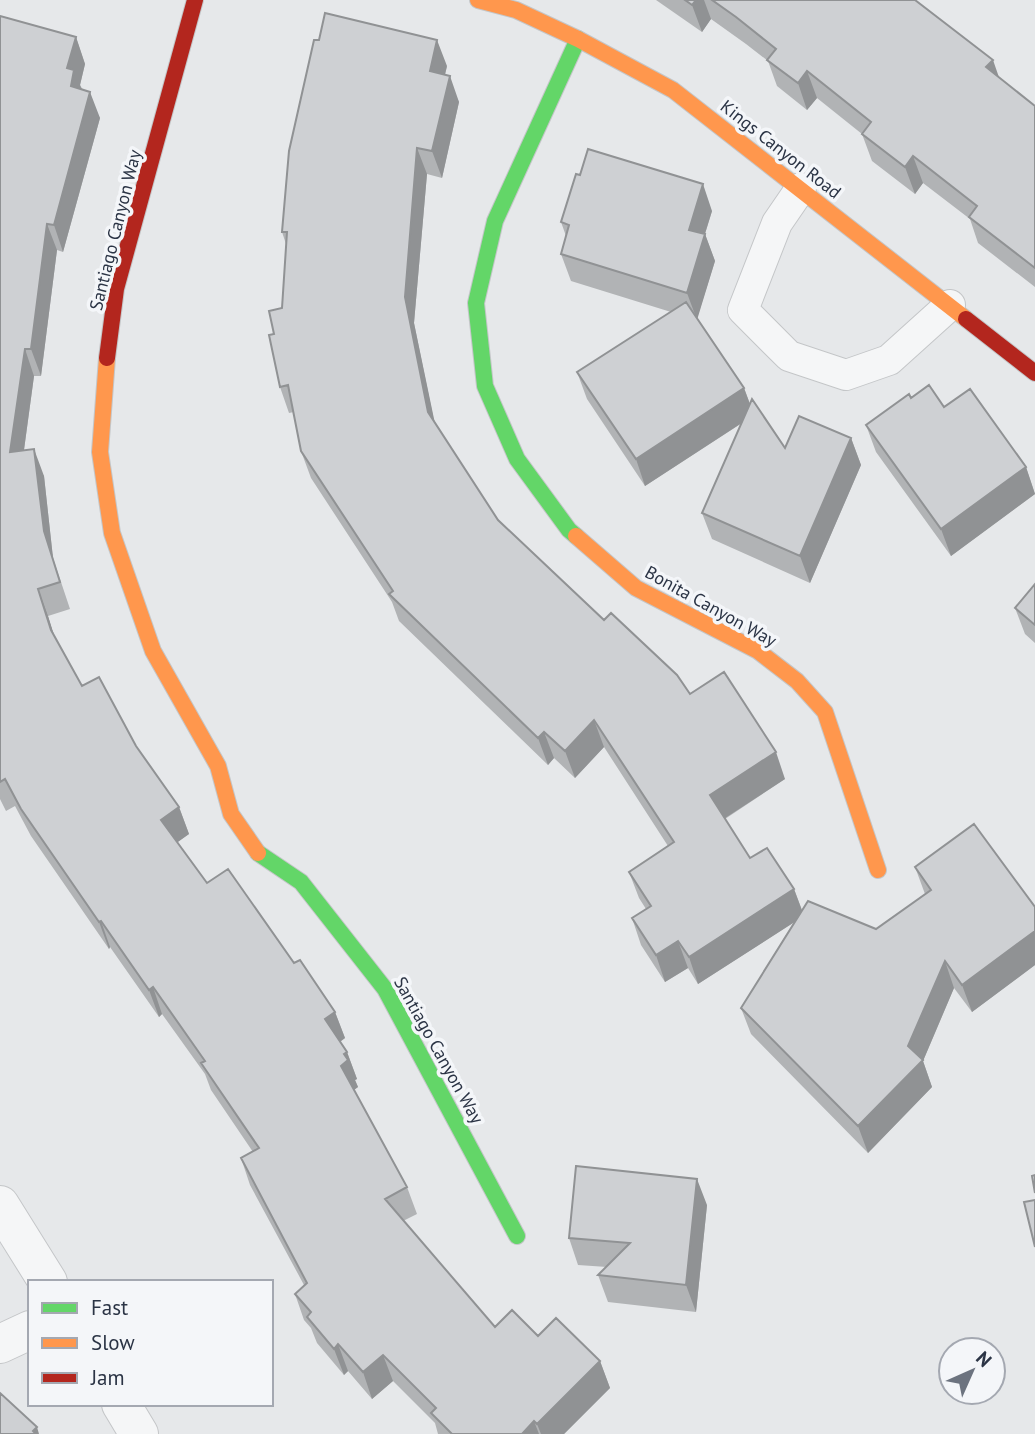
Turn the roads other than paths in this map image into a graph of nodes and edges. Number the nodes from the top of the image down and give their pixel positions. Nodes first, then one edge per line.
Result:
1 (195, 0) edge
2 (478, 0) edge
3 (578, 39) junction
4 (801, 188) junction
5 (950, 305) junction
6 (1035, 373) edge
7 (878, 870) dead end
8 (0, 1205) edge
9 (517, 1236) dead end
10 (47, 1280) edge
11 (28, 1331) edge
12 (0, 1344) edge
13 (122, 1406) edge
14 (139, 1434) edge

1 - 9 street, Santiago Canyon Way
2 - 3 street, Kings Canyon Road
3 - 4 street, Kings Canyon Road
3 - 7 street, Bonita Canyon Way
4 - 5 street, Kings Canyon Road
4 - 5 lane
5 - 6 street, Kings Canyon Road
8 - 10 street
11 - 12 street
13 - 14 street

